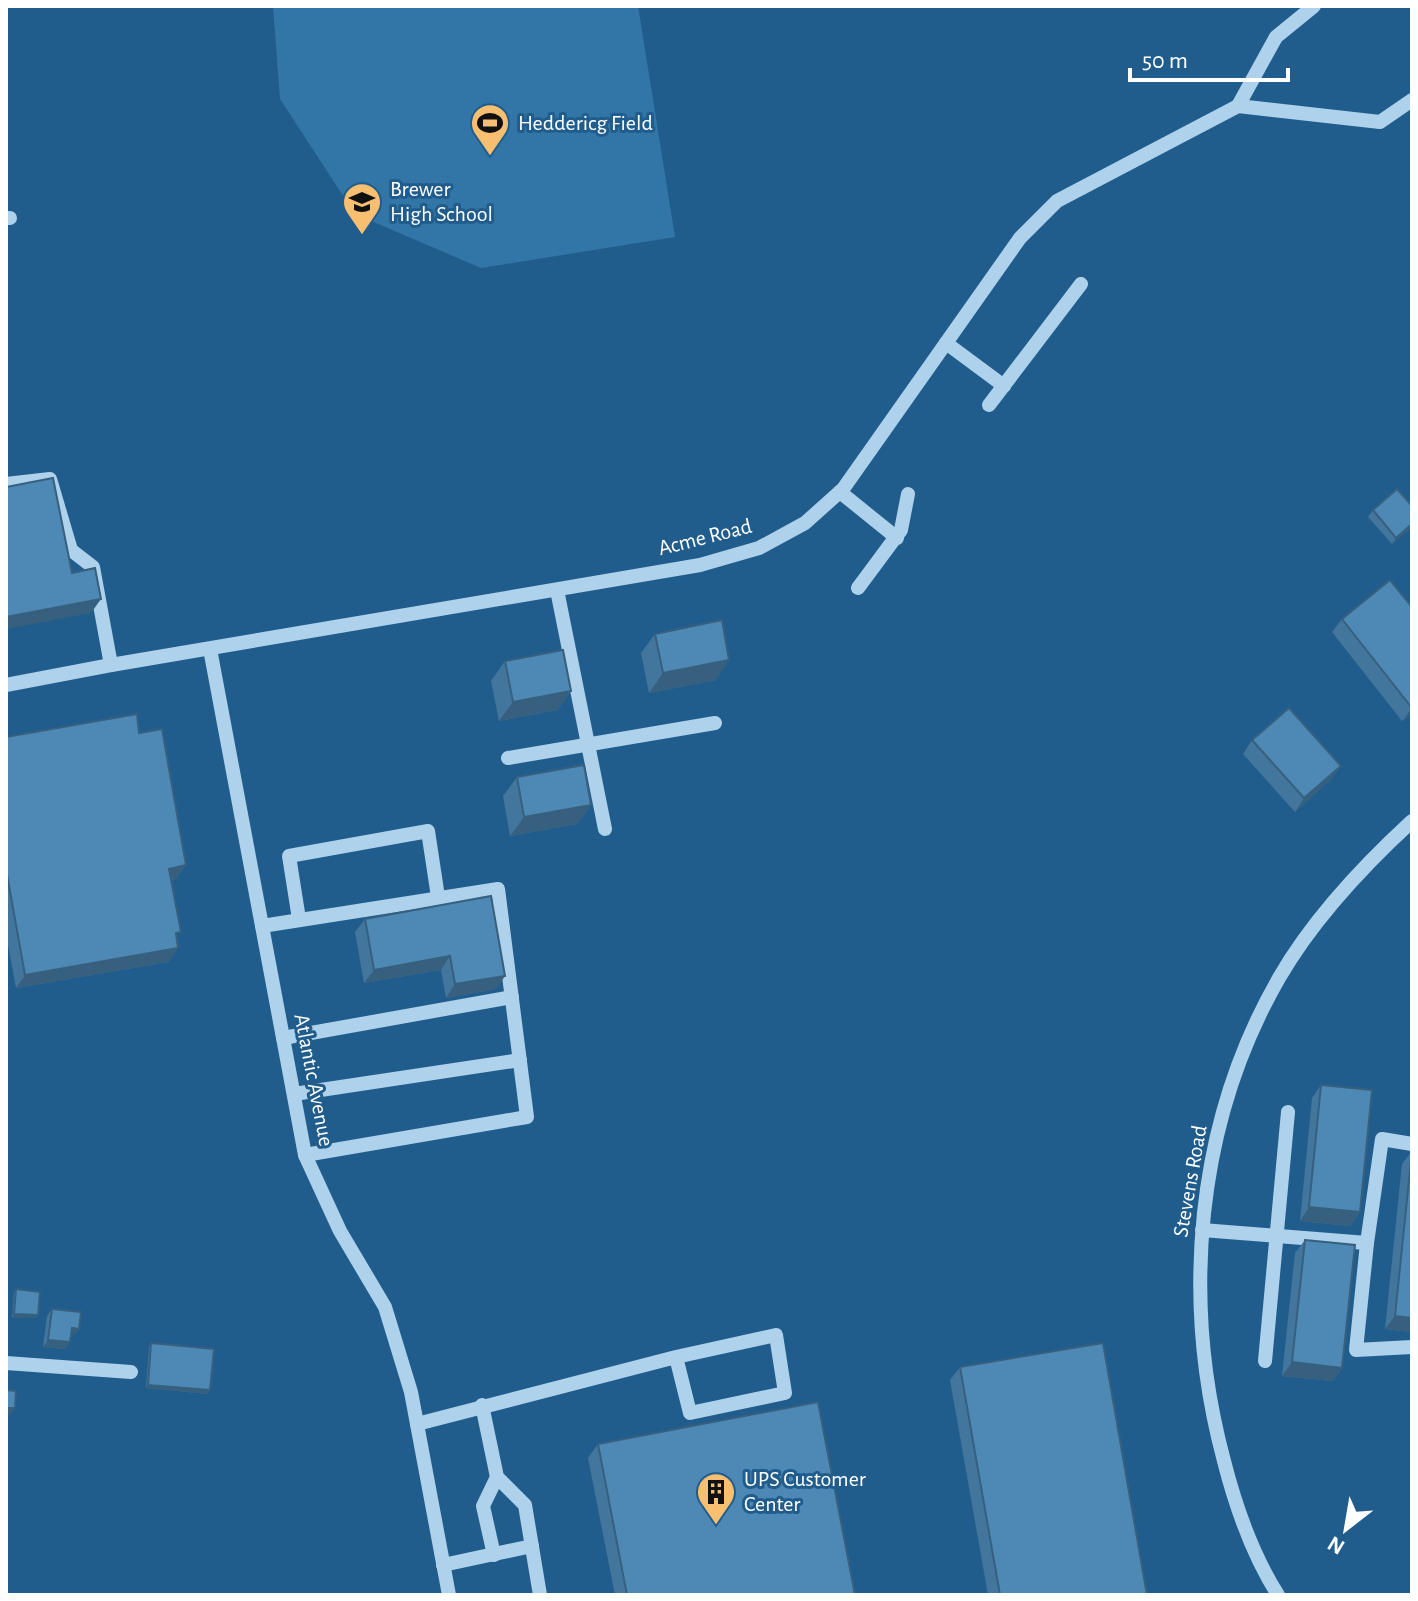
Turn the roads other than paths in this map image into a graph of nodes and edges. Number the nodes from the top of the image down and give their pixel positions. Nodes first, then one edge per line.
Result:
1 (1314, 6) edge
2 (1412, 100) edge
3 (1238, 106) junction
4 (1081, 284) dead end
5 (946, 343) junction
6 (1004, 386) junction
7 (989, 405) dead end
8 (6, 484) edge
9 (840, 492) junction
10 (908, 494) dead end
11 (897, 538) junction
12 (858, 588) dead end
13 (557, 590) junction
14 (210, 649) junction
15 (111, 665) junction
16 (6, 685) edge
17 (715, 723) dead end
18 (590, 744) junction
19 (508, 758) dead end
20 (1412, 821) edge
21 (605, 829) dead end
22 (438, 897) junction
23 (299, 919) junction
24 (262, 926) junction
25 (512, 997) junction
26 (283, 1038) junction
27 (520, 1060) junction
28 (294, 1094) junction
29 (1288, 1112) dead end
30 (1412, 1144) edge
31 (305, 1155) junction
32 (1202, 1230) junction
33 (1276, 1236) junction
34 (1367, 1243) junction
35 (1412, 1347) edge
36 (676, 1357) junction
37 (1265, 1361) dead end
38 (6, 1363) edge
39 (131, 1372) dead end
40 (482, 1405) junction
41 (417, 1424) junction
42 (497, 1477) junction
43 (532, 1546) junction
44 (494, 1555) junction
45 (443, 1565) junction
46 (449, 1595) edge
47 (540, 1595) edge
48 (1278, 1595) edge

1 - 3 street
2 - 3 street
3 - 5 street, Acme Road
4 - 6 street
5 - 6 street
5 - 9 street, Acme Road
6 - 7 street
8 - 15 street
9 - 11 street
9 - 13 street, Acme Road
10 - 11 street
11 - 12 street
13 - 14 street, Acme Road
13 - 18 street
14 - 15 street, Acme Road
14 - 24 street, Atlantic Avenue
15 - 16 street, Acme Road
17 - 18 street
18 - 19 street
18 - 21 street
20 - 32 street, Stevens Road
22 - 23 street
22 - 23 street
22 - 25 street
23 - 24 street
24 - 26 street, Atlantic Avenue
25 - 26 street
25 - 27 street
26 - 28 street, Atlantic Avenue
27 - 28 street
27 - 31 street
28 - 31 street, Atlantic Avenue
29 - 33 street
30 - 34 street
31 - 41 street, Atlantic Avenue
32 - 33 street
32 - 48 street, Stevens Road
33 - 34 street
33 - 37 street
34 - 35 street
36 - 36 street
36 - 40 street
38 - 39 street
40 - 41 street
40 - 42 street
41 - 45 street, Atlantic Avenue
42 - 43 street
42 - 44 street
43 - 44 street
43 - 47 street
44 - 45 street
45 - 46 street, Atlantic Avenue

